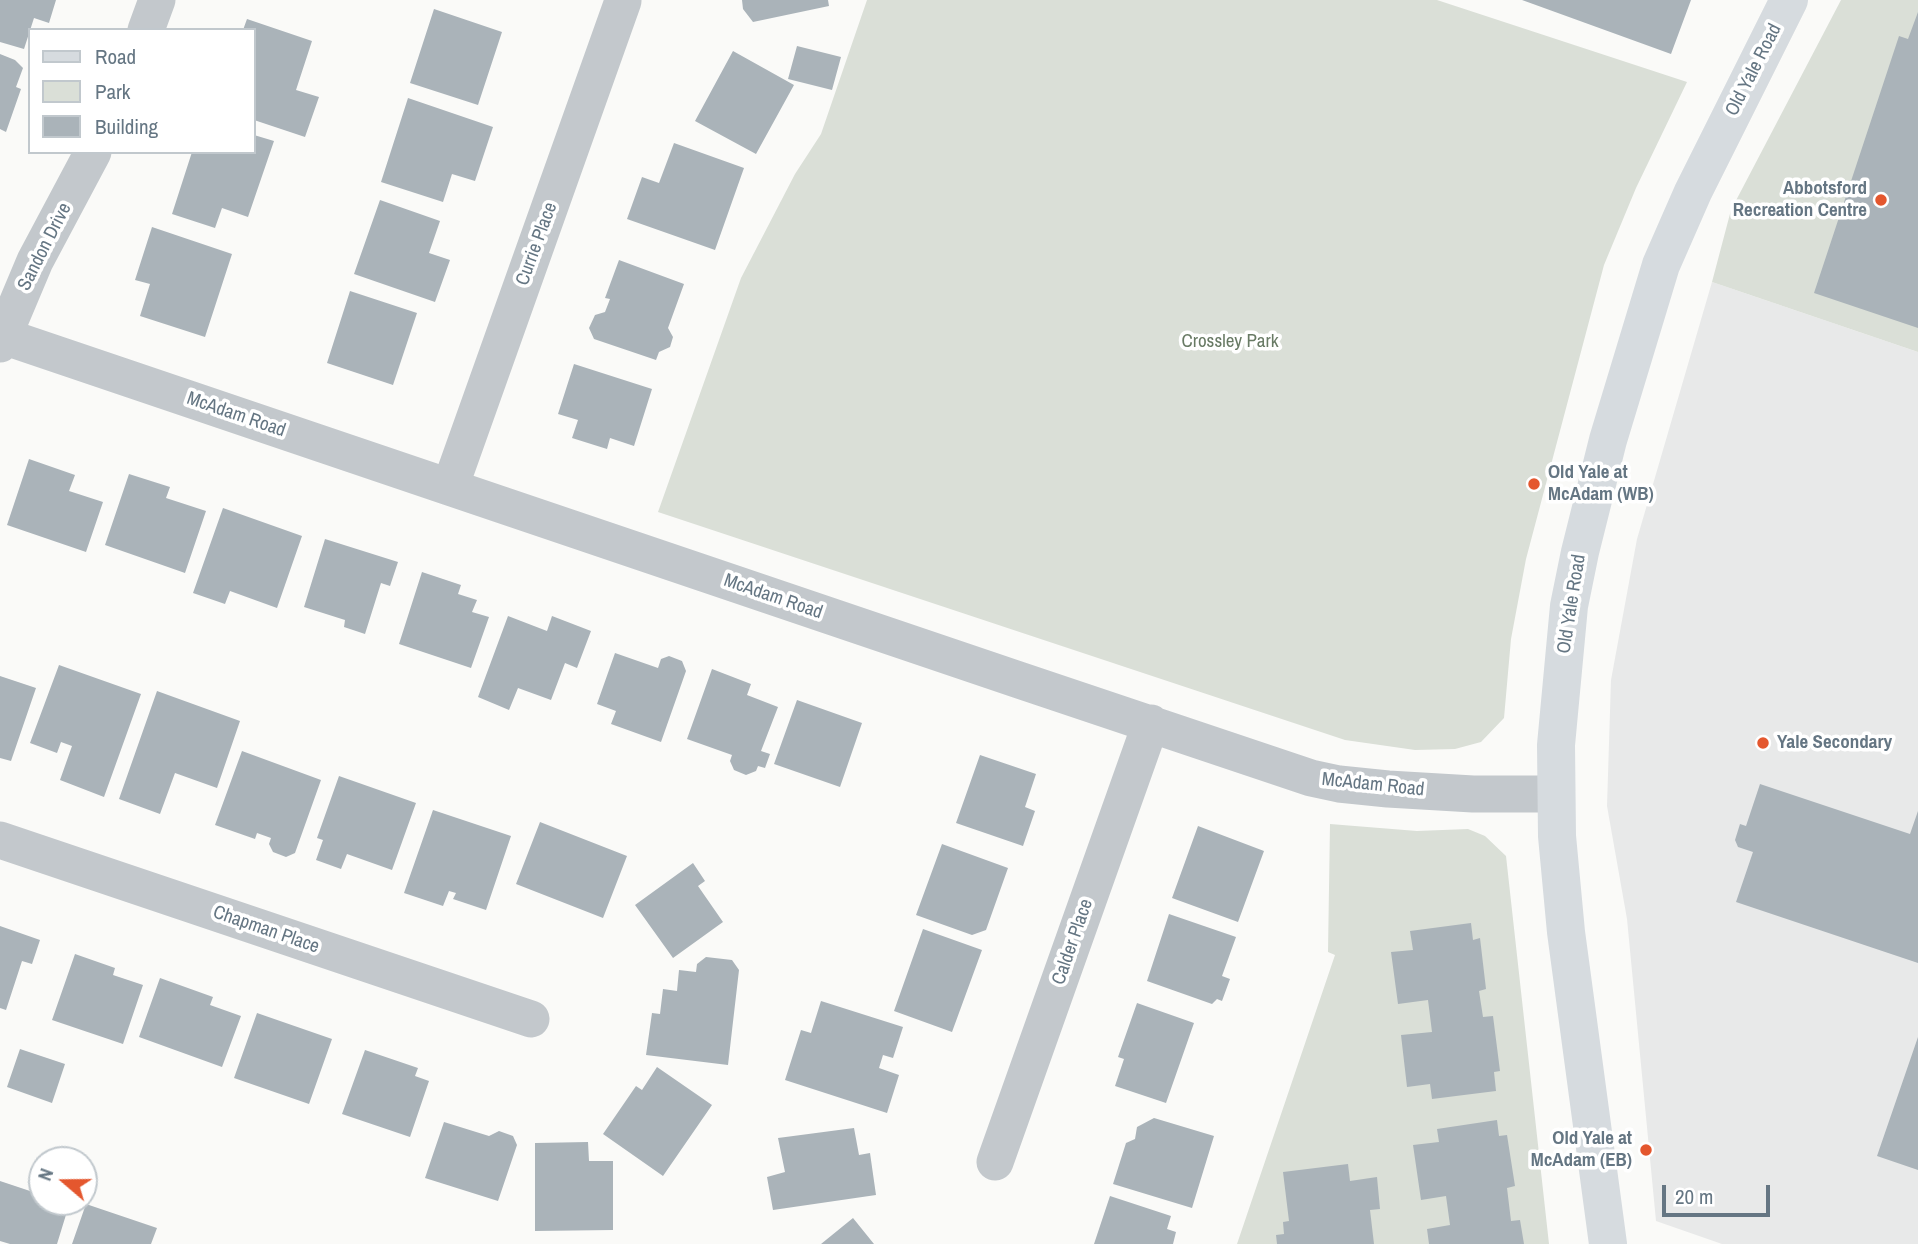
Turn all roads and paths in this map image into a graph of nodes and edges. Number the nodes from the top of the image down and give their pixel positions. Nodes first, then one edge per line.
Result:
1 (157, 0) edge
2 (1789, 0) edge
3 (623, 1) edge
4 (147, 28) edge
5 (92, 154) edge
6 (1, 340) edge
7 (450, 487) junction
8 (1150, 723) junction
9 (1556, 794) junction
10 (0, 840) edge
11 (531, 1019) dead end
12 (995, 1162) dead end
13 (1608, 1244) edge

1 - 4 street
2 - 9 main road, Old Yale Road
3 - 7 street, Currie Place
5 - 6 street, Sandon Drive
6 - 7 street, McAdam Road
7 - 8 street, McAdam Road
8 - 9 street, McAdam Road
8 - 12 street, Calder Place
9 - 13 main road, Old Yale Road
10 - 11 street, Chapman Place

